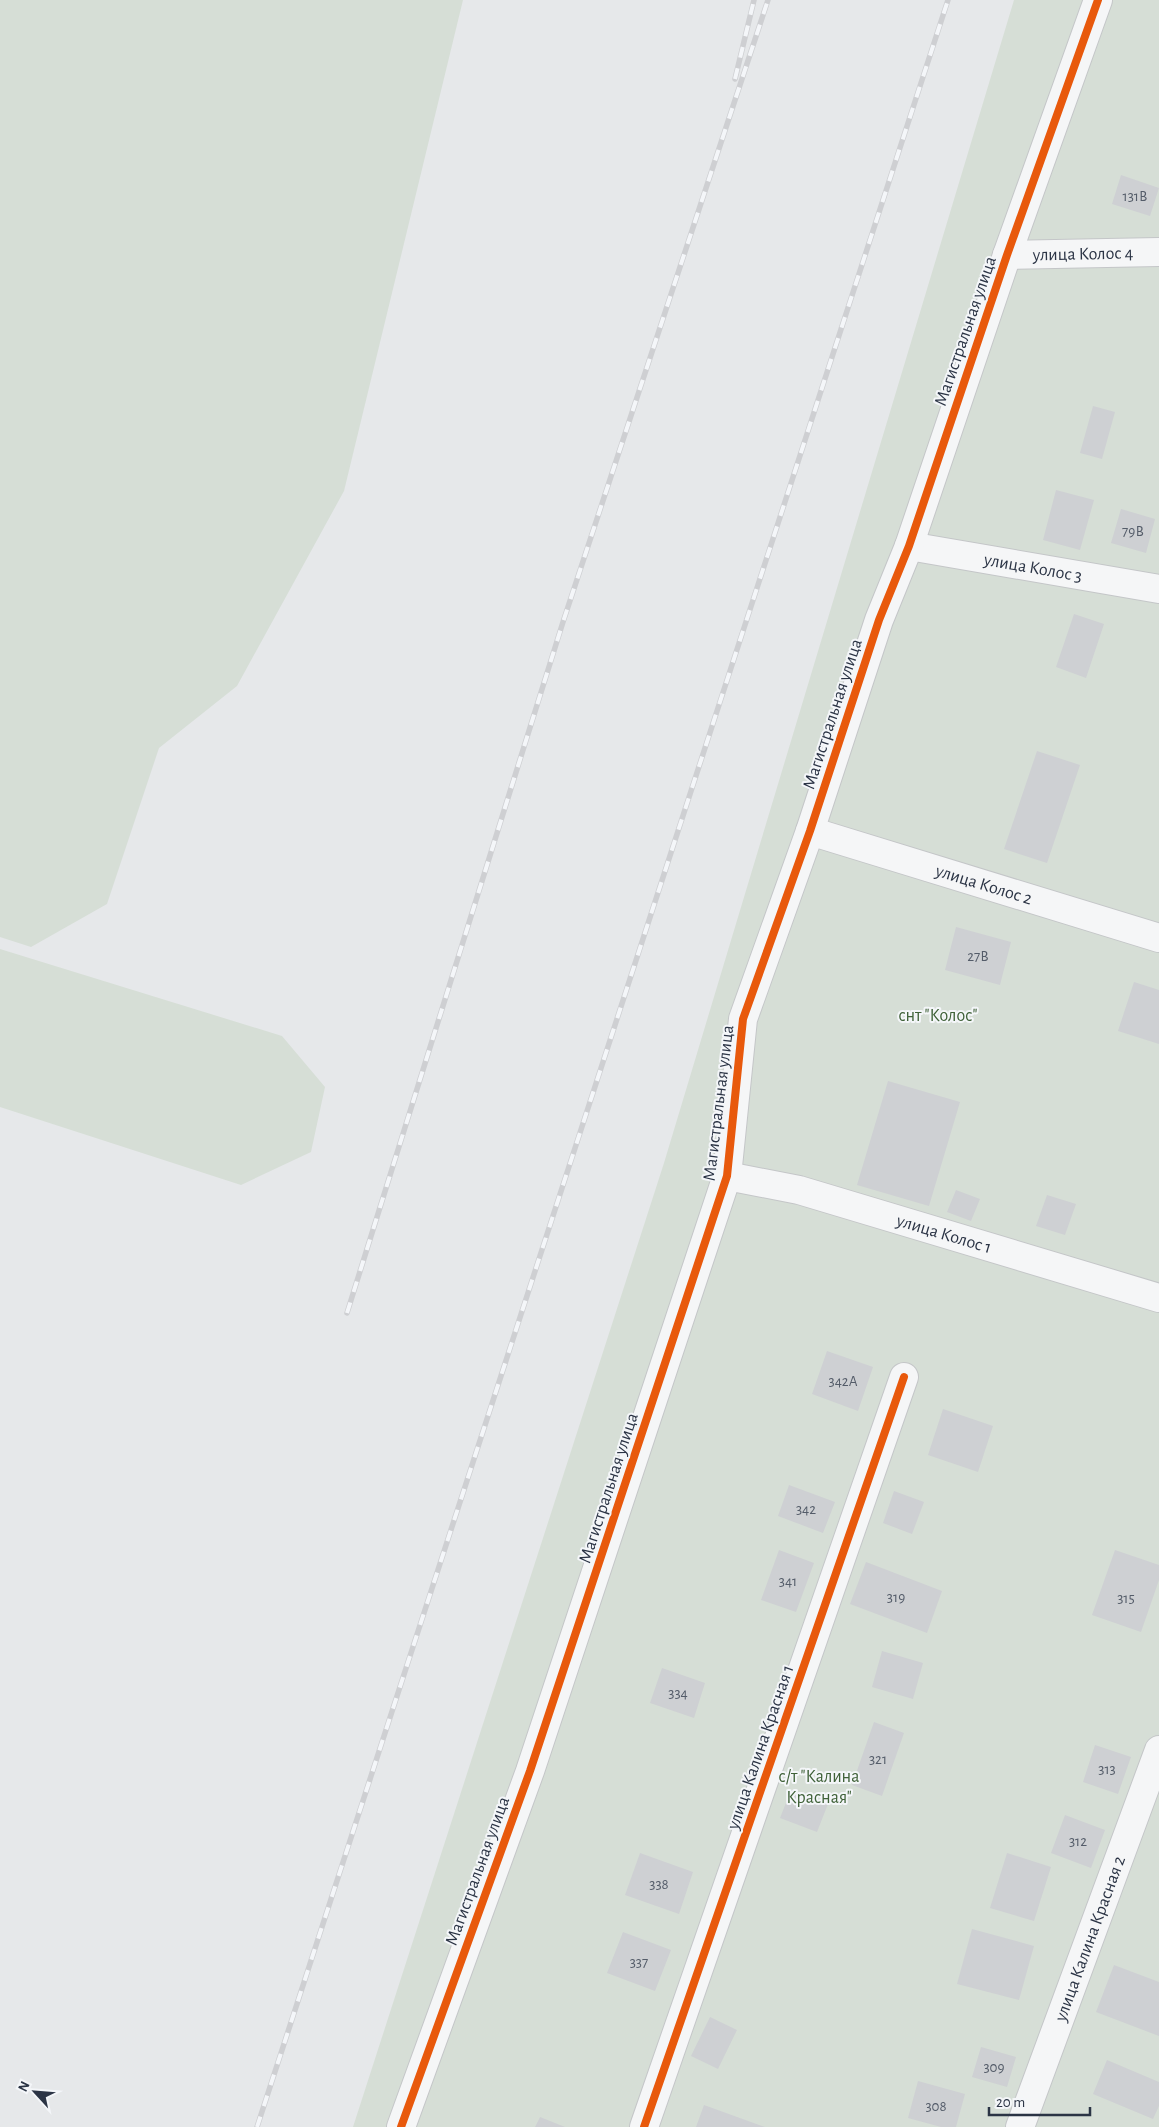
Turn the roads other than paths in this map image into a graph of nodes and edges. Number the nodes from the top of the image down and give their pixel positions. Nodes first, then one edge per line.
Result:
1 (1098, 0) edge
2 (1159, 252) edge
3 (1007, 255) junction
4 (909, 546) junction
5 (1159, 589) edge
6 (810, 831) junction
7 (1159, 938) edge
8 (727, 1176) junction
9 (1159, 1298) edge
10 (904, 1378) dead end
11 (1159, 1750) edge
12 (401, 2127) edge
13 (644, 2127) edge
14 (1020, 2127) edge

1 - 3 street, Магистральная улица
2 - 3 street, улица Колос 4
3 - 4 street, Магистральная улица
4 - 5 street, улица Колос 3
4 - 6 street, Магистральная улица
6 - 7 street, улица Колос 2
6 - 8 street, Магистральная улица
8 - 9 street, улица Колос 1
8 - 12 street, Магистральная улица
10 - 13 street, улица Калина Красная 1
11 - 14 street, улица Калина Красная 2

